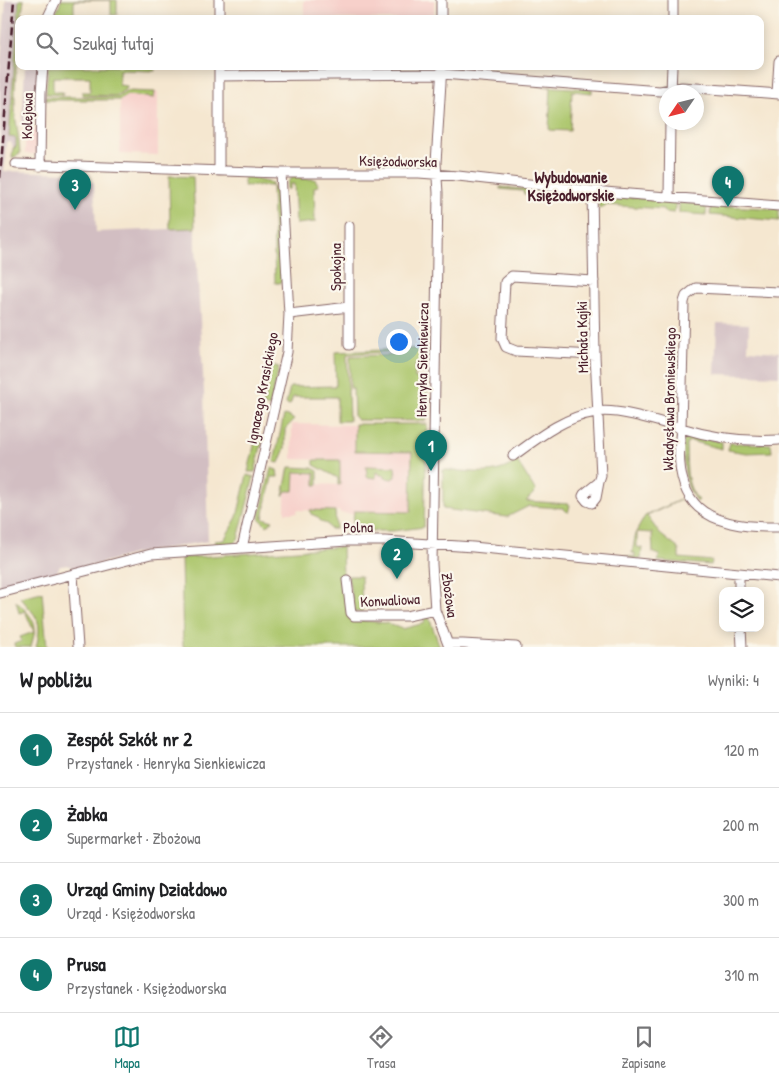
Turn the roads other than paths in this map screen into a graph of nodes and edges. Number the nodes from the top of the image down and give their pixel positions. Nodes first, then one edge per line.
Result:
1 (56, 0) edge
2 (219, 0) edge
3 (440, 0) edge
4 (673, 0) edge
5 (50, 15) edge
6 (219, 15) edge
7 (441, 15) edge
8 (673, 15) edge
9 (779, 61) edge
10 (43, 70) edge
11 (219, 70) edge
12 (442, 70) edge
13 (672, 70) edge
14 (219, 76) junction
15 (671, 85) edge
16 (704, 88) edge
17 (659, 90) edge
18 (778, 93) edge
19 (670, 130) edge
20 (16, 164) dead end
21 (40, 166) junction
22 (220, 171) junction
23 (281, 172) junction
24 (437, 174) junction
25 (592, 191) junction
26 (669, 197) junction
27 (779, 206) edge
28 (349, 226) dead end
29 (594, 281) junction
30 (779, 292) edge
31 (349, 307) junction
32 (289, 314) junction
33 (349, 346) dead end
34 (596, 355) junction
35 (598, 411) junction
36 (681, 428) junction
37 (779, 440) edge
38 (513, 456) dead end
39 (600, 482) dead end
40 (779, 527) edge
41 (434, 546) junction
42 (242, 548) junction
43 (739, 573) junction
44 (73, 575) junction
45 (779, 577) edge
46 (347, 580) dead end
47 (739, 587) edge
48 (0, 593) edge
49 (435, 610) junction
50 (741, 632) edge
51 (448, 646) edge
52 (78, 647) edge
53 (516, 647) edge
54 (742, 647) edge

1 - 5 street
2 - 6 street
3 - 7 street
4 - 8 street
9 - 18 street
10 - 21 street, Kolejowa
11 - 14 street
12 - 14 street
12 - 17 street
12 - 24 street, Henryka Sienkiewicza
13 - 15 street
14 - 22 street
16 - 18 street
19 - 26 street
20 - 21 street, Księżodworska
21 - 22 street, Księżodworska
22 - 23 street, Księżodworska
23 - 24 street, Księżodworska
23 - 32 street, Ignacego Krasickiego
24 - 25 street, Księżodworska
24 - 41 street, Henryka Sienkiewicza
25 - 26 street, Księżodworska
25 - 29 street, Michała Kajki
26 - 27 street, Księżodworska
28 - 31 street, Spokojna
29 - 34 street, Michała Kajki
29 - 34 street
30 - 36 street, Władysława Broniewskiego
31 - 32 street, Spokojna
31 - 33 street, Spokojna
32 - 42 street, Ignacego Krasickiego
34 - 35 street, Michała Kajki
35 - 36 street
35 - 38 street
35 - 39 street, Michała Kajki
36 - 37 street
36 - 40 street, Władysława Broniewskiego
41 - 42 street, Polna
41 - 43 street, Polna
41 - 49 street, Zbożowa
42 - 44 street, Polna
43 - 45 street, Polna
43 - 47 street
44 - 48 street, Polna
44 - 52 street
46 - 49 street, Konwaliowa
49 - 51 street, Zbożowa
50 - 54 street
51 - 53 street

